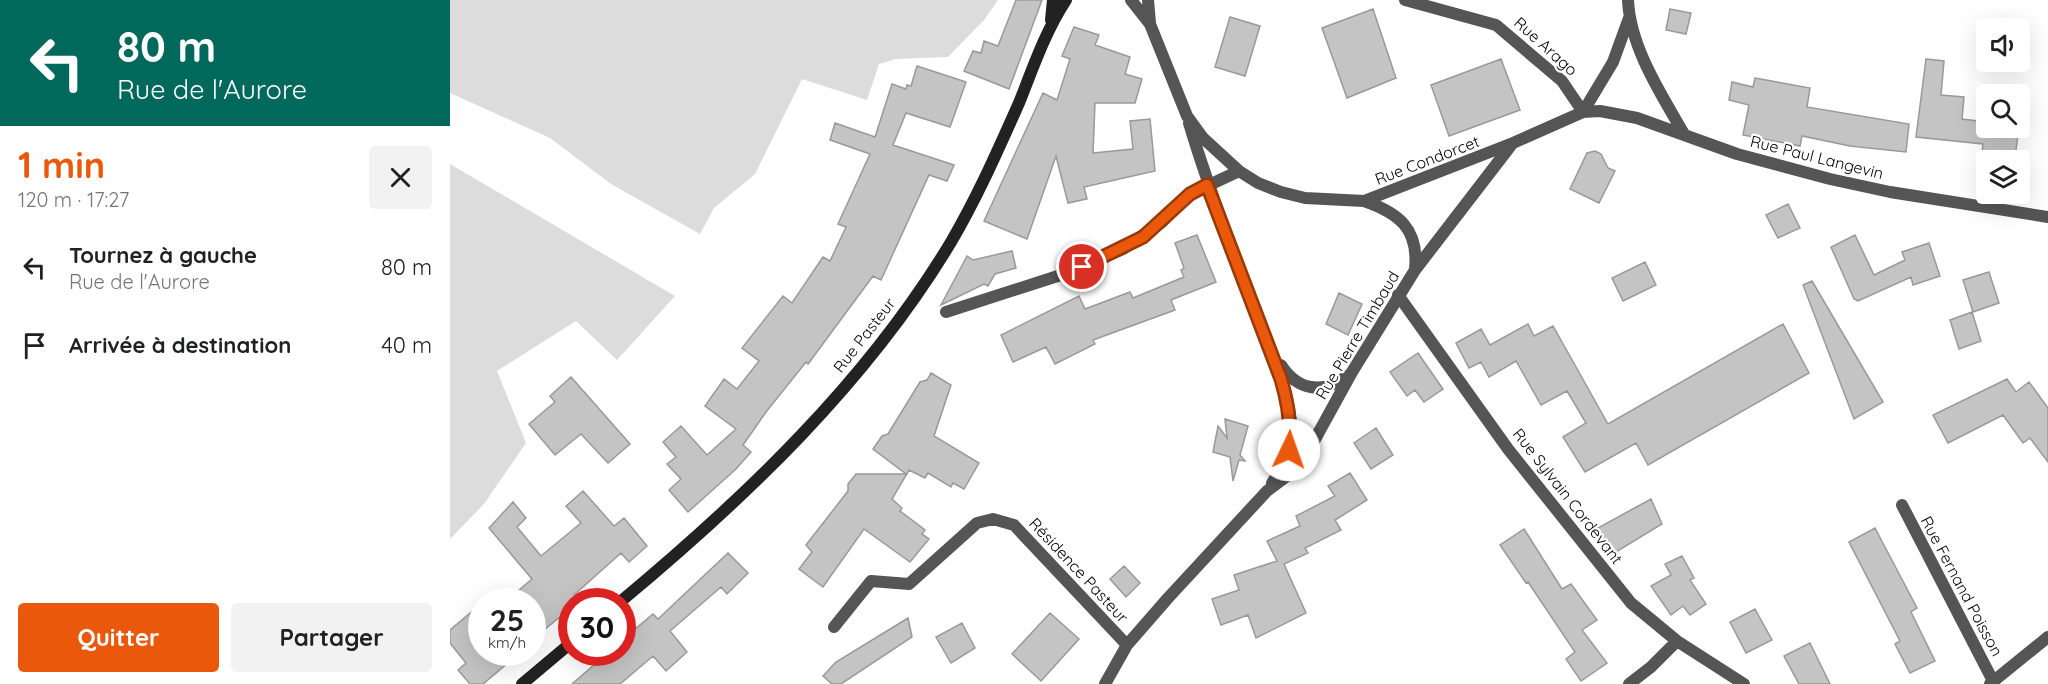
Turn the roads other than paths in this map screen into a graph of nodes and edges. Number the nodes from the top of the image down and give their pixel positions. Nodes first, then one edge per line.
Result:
1 (1053, 0) edge
2 (1066, 0) edge
3 (1131, 0) edge
4 (1148, 0) edge
5 (1405, 0) edge
6 (1628, 0) edge
7 (1629, 18) junction
8 (1150, 24) junction
9 (1050, 27) junction
10 (1583, 112) junction
11 (1187, 117) junction
12 (1684, 134) junction
13 (1513, 143) junction
14 (1239, 171) junction
15 (1207, 185) junction
16 (1364, 201) junction
17 (2048, 217) edge
18 (1415, 270) junction
19 (1398, 295) junction
20 (946, 312) dead end
21 (1270, 349) junction
22 (1352, 372) junction
23 (1267, 491) junction
24 (1902, 505) dead end
25 (636, 589) edge
26 (834, 627) dead end
27 (2048, 637) edge
28 (1677, 641) junction
29 (1127, 645) junction
30 (558, 654) edge
31 (1992, 683) edge
32 (522, 684) edge
33 (1105, 684) edge
34 (1629, 684) edge
35 (1744, 684) edge

1 - 9 main road, Rue Pasteur
2 - 9 main road, Rue Pasteur
3 - 8 street, Rue Condorcet
4 - 8 street, Rue Condorcet
5 - 10 street, Rue Arago
6 - 7 street
7 - 10 street
7 - 12 street
8 - 11 street, Rue Condorcet
9 - 25 main road, Rue Pasteur
10 - 12 street, Rue Paul Langevin
10 - 13 street, Rue Condorcet
11 - 14 street, Rue Condorcet
11 - 15 street, Rue Pierre Timbaud
12 - 17 street, Rue Paul Langevin
13 - 16 street, Rue Condorcet
13 - 18 street
14 - 15 street
14 - 16 street, Rue Condorcet
15 - 20 street
15 - 21 street, Rue Pierre Timbaud
16 - 18 street, Rue Pierre Timbaud
18 - 19 street, Rue Pierre Timbaud
19 - 22 street, Rue Pierre Timbaud
19 - 28 street, Rue Sylvain Cordevant
21 - 22 street
21 - 23 street, Rue Pierre Timbaud
22 - 23 street, Rue Pierre Timbaud
23 - 29 street, Rue Pierre Timbaud
24 - 31 street, Rue Fernand Poisson
26 - 29 street, Résidence Pasteur
27 - 31 street
28 - 34 street
28 - 35 street, Rue Sylvain Cordevant
29 - 33 street, Rue Pierre Timbaud
30 - 32 main road

